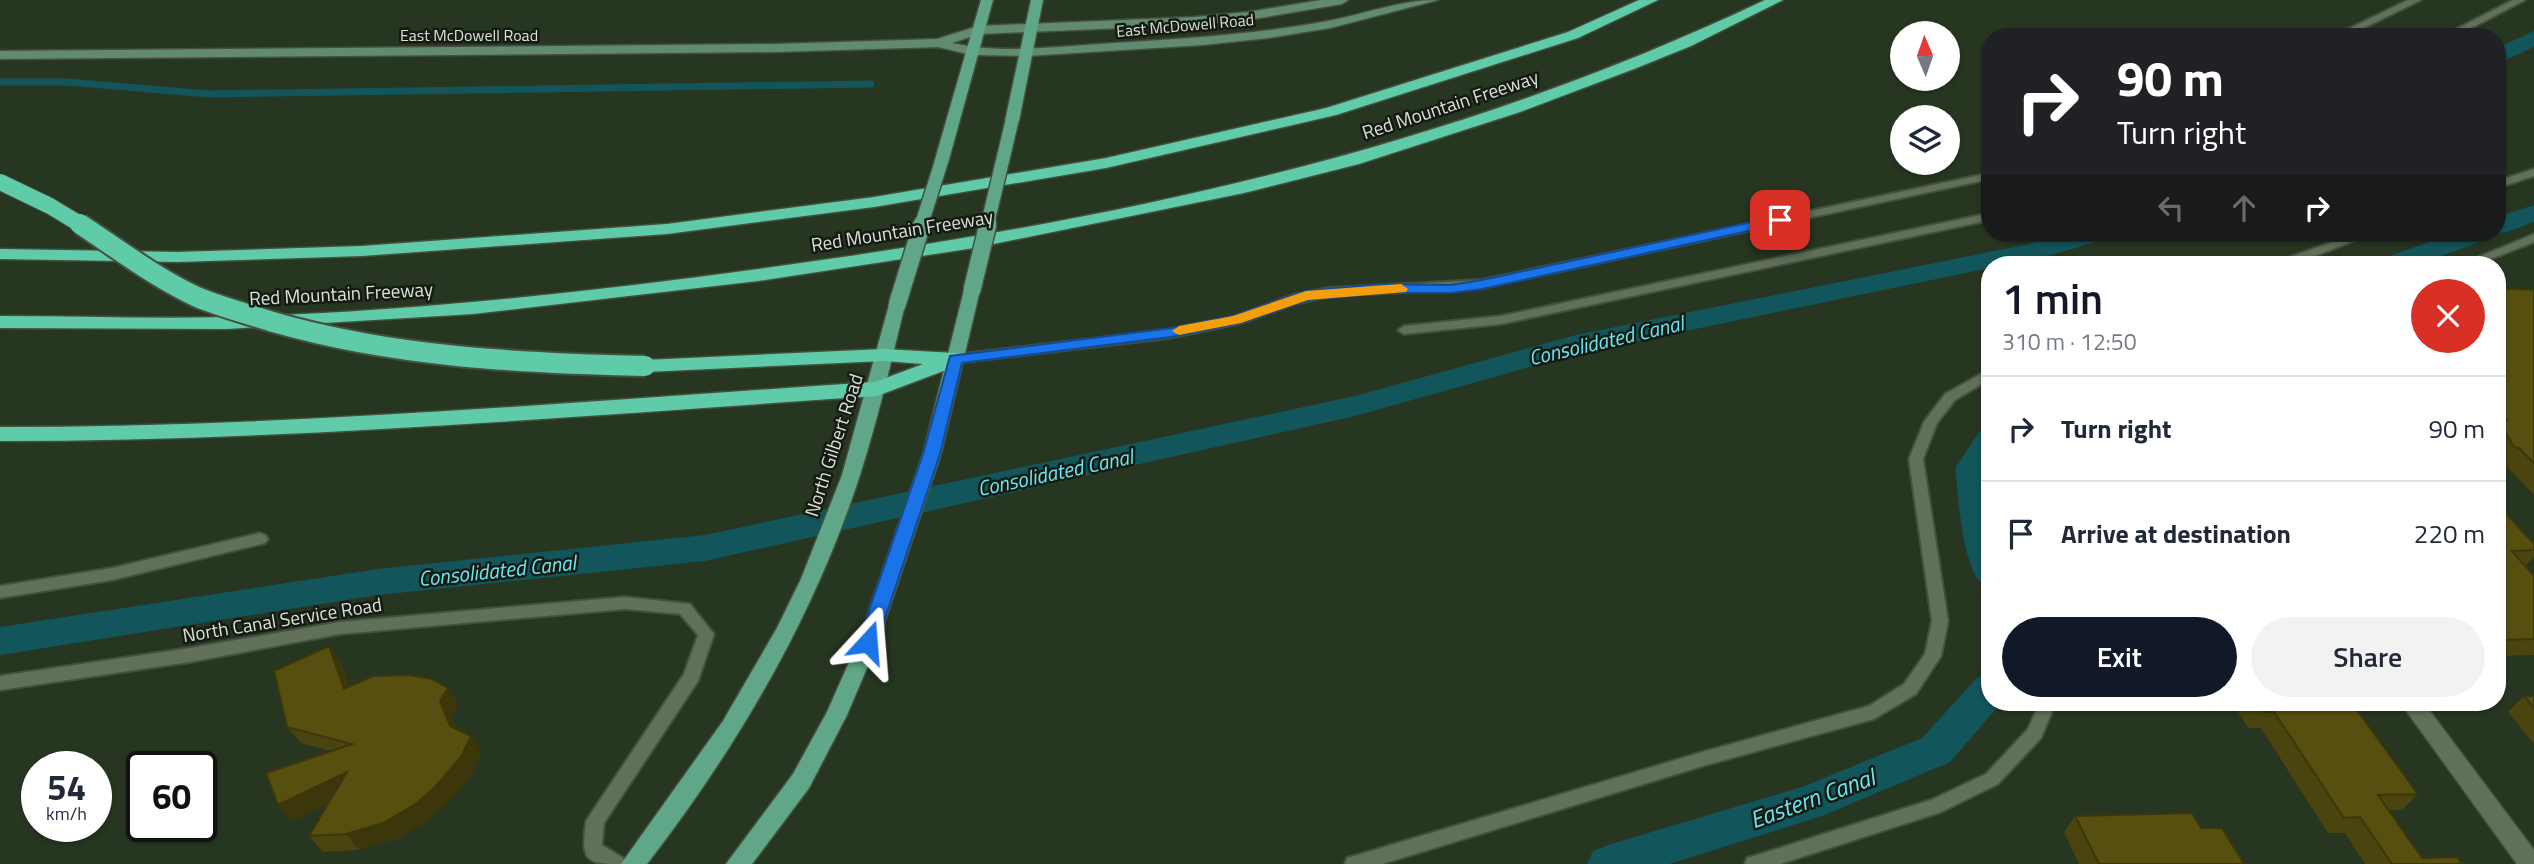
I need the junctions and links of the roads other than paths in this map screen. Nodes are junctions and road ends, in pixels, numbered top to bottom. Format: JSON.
{"nodes":[{"id":1,"x":987,"y":0,"type":"edge"},
{"id":2,"x":1037,"y":0,"type":"edge"},
{"id":3,"x":1342,"y":0,"type":"edge"},
{"id":4,"x":1432,"y":0,"type":"edge"},
{"id":5,"x":1651,"y":0,"type":"edge"},
{"id":6,"x":1776,"y":0,"type":"edge"},
{"id":7,"x":2416,"y":0,"type":"edge"},
{"id":8,"x":2520,"y":0,"type":"edge"},
{"id":9,"x":1032,"y":27,"type":"junction"},
{"id":10,"x":2356,"y":28,"type":"edge"},
{"id":11,"x":2464,"y":28,"type":"edge"},
{"id":12,"x":978,"y":30,"type":"junction"},
{"id":13,"x":938,"y":43,"type":"junction"},
{"id":14,"x":972,"y":51,"type":"junction"},
{"id":15,"x":1027,"y":51,"type":"junction"},
{"id":16,"x":0,"y":55,"type":"edge"},
{"id":17,"x":2534,"y":172,"type":"edge"},
{"id":18,"x":1981,"y":178,"type":"edge"},
{"id":19,"x":0,"y":182,"type":"edge"},
{"id":20,"x":2506,"y":183,"type":"edge"},
{"id":21,"x":1981,"y":218,"type":"edge"},
{"id":22,"x":2534,"y":239,"type":"edge"},
{"id":23,"x":2343,"y":242,"type":"edge"},
{"id":24,"x":0,"y":254,"type":"edge"},
{"id":25,"x":2305,"y":256,"type":"edge"},
{"id":26,"x":2489,"y":256,"type":"edge"},
{"id":27,"x":0,"y":322,"type":"edge"},
{"id":28,"x":1404,"y":330,"type":"dead end"},
{"id":29,"x":884,"y":355,"type":"junction"},
{"id":30,"x":955,"y":359,"type":"junction"},
{"id":31,"x":1981,"y":378,"type":"edge"},
{"id":32,"x":877,"y":389,"type":"junction"},
{"id":33,"x":0,"y":434,"type":"edge"},
{"id":34,"x":260,"y":539,"type":"dead end"},
{"id":35,"x":0,"y":592,"type":"edge"},
{"id":36,"x":0,"y":683,"type":"edge"},
{"id":37,"x":2044,"y":711,"type":"edge"},
{"id":38,"x":2418,"y":711,"type":"edge"},
{"id":39,"x":616,"y":864,"type":"edge"},
{"id":40,"x":633,"y":864,"type":"edge"},
{"id":41,"x":738,"y":864,"type":"edge"},
{"id":42,"x":1354,"y":864,"type":"edge"},
{"id":43,"x":1754,"y":864,"type":"edge"},
{"id":44,"x":2531,"y":864,"type":"edge"}],
"edges":[{"from":1,"to":12,"type":"main road","name":"North Gilbert Road"},
{"from":2,"to":9,"type":"main road"},
{"from":3,"to":9,"type":"street","name":"East McDowell Road"},
{"from":4,"to":15,"type":"street","name":"East McDowell Road"},
{"from":5,"to":24,"type":"highway","name":"Red Mountain Freeway"},
{"from":6,"to":27,"type":"highway","name":"Red Mountain Freeway"},
{"from":7,"to":10,"type":"lane"},
{"from":8,"to":11,"type":"lane"},
{"from":9,"to":12,"type":"street","name":"East McDowell Road"},
{"from":9,"to":15,"type":"main road"},
{"from":12,"to":13,"type":"street","name":"East McDowell Road"},
{"from":12,"to":14,"type":"main road","name":"North Gilbert Road"},
{"from":13,"to":14,"type":"street","name":"East McDowell Road"},
{"from":13,"to":16,"type":"street","name":"East McDowell Road"},
{"from":14,"to":15,"type":"street","name":"East McDowell Road"},
{"from":14,"to":29,"type":"main road","name":"North Gilbert Road","bridge":true},
{"from":15,"to":30,"type":"main road","bridge":true},
{"from":17,"to":20,"type":"lane"},
{"from":18,"to":30,"type":"lane"},
{"from":19,"to":29,"type":"highway","bridge":true},
{"from":21,"to":28,"type":"lane"},
{"from":22,"to":26,"type":"lane"},
{"from":23,"to":25,"type":"lane"},
{"from":29,"to":30,"type":"highway"},
{"from":29,"to":32,"type":"main road","name":"North Gilbert Road"},
{"from":30,"to":32,"type":"highway"},
{"from":30,"to":41,"type":"main road"},
{"from":31,"to":42,"type":"lane"},
{"from":32,"to":33,"type":"highway"},
{"from":32,"to":40,"type":"main road","name":"North Gilbert Road"},
{"from":34,"to":35,"type":"lane"},
{"from":36,"to":39,"type":"lane","name":"North Canal Service Road"},
{"from":37,"to":43,"type":"lane"},
{"from":38,"to":44,"type":"street"}]}
